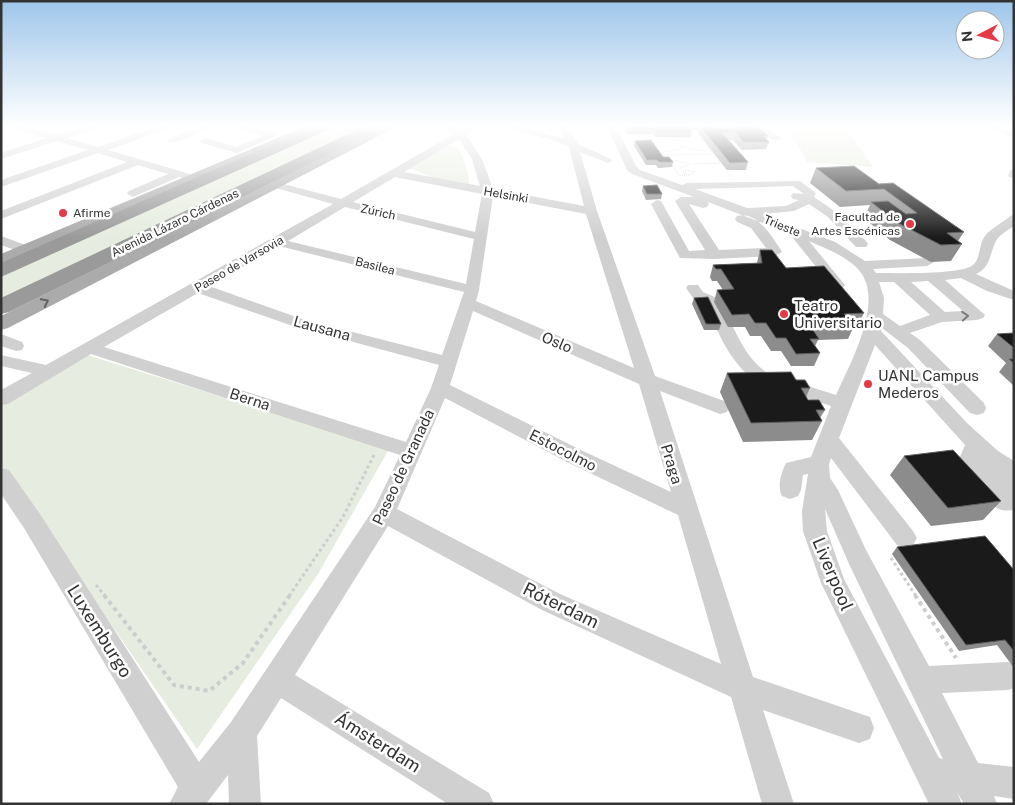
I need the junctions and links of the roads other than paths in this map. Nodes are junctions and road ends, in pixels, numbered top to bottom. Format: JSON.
{"nodes":[{"id":1,"x":58,"y":164,"type":"edge"},
{"id":2,"x":133,"y":164,"type":"edge"},
{"id":3,"x":142,"y":164,"type":"edge"},
{"id":4,"x":217,"y":164,"type":"edge"},
{"id":5,"x":232,"y":164,"type":"edge"},
{"id":6,"x":241,"y":164,"type":"edge"},
{"id":7,"x":302,"y":164,"type":"edge"},
{"id":8,"x":318,"y":164,"type":"edge"},
{"id":9,"x":406,"y":164,"type":"edge"},
{"id":10,"x":479,"y":164,"type":"edge"},
{"id":11,"x":579,"y":164,"type":"edge"},
{"id":12,"x":629,"y":164,"type":"edge"},
{"id":13,"x":222,"y":172,"type":"junction"},
{"id":14,"x":1014,"y":172,"type":"edge"},
{"id":15,"x":392,"y":173,"type":"junction"},
{"id":16,"x":642,"y":175,"type":"junction"},
{"id":17,"x":185,"y":176,"type":"junction"},
{"id":18,"x":1014,"y":176,"type":"edge"},
{"id":19,"x":1,"y":184,"type":"edge"},
{"id":20,"x":276,"y":185,"type":"junction"},
{"id":21,"x":688,"y":185,"type":"junction"},
{"id":22,"x":150,"y":186,"type":"junction"},
{"id":23,"x":164,"y":190,"type":"junction"},
{"id":24,"x":133,"y":192,"type":"dead end"},
{"id":25,"x":488,"y":192,"type":"junction"},
{"id":26,"x":808,"y":199,"type":"junction"},
{"id":27,"x":342,"y":204,"type":"junction"},
{"id":28,"x":657,"y":204,"type":"dead end"},
{"id":29,"x":717,"y":206,"type":"junction"},
{"id":30,"x":592,"y":211,"type":"junction"},
{"id":31,"x":742,"y":211,"type":"junction"},
{"id":32,"x":1,"y":215,"type":"edge"},
{"id":33,"x":1014,"y":219,"type":"edge"},
{"id":34,"x":793,"y":231,"type":"junction"},
{"id":35,"x":481,"y":237,"type":"junction"},
{"id":36,"x":1,"y":240,"type":"edge"},
{"id":37,"x":277,"y":242,"type":"junction"},
{"id":38,"x":861,"y":244,"type":"dead end"},
{"id":39,"x":26,"y":250,"type":"junction"},
{"id":40,"x":715,"y":255,"type":"junction"},
{"id":41,"x":1,"y":261,"type":"edge"},
{"id":42,"x":862,"y":264,"type":"junction"},
{"id":43,"x":929,"y":269,"type":"junction"},
{"id":44,"x":1,"y":271,"type":"edge"},
{"id":45,"x":964,"y":274,"type":"junction"},
{"id":46,"x":897,"y":277,"type":"junction"},
{"id":47,"x":871,"y":278,"type":"junction"},
{"id":48,"x":197,"y":288,"type":"junction"},
{"id":49,"x":693,"y":288,"type":"dead end"},
{"id":50,"x":1014,"y":296,"type":"edge"},
{"id":51,"x":470,"y":297,"type":"junction"},
{"id":52,"x":849,"y":298,"type":"edge"},
{"id":53,"x":3,"y":312,"type":"edge"},
{"id":54,"x":941,"y":317,"type":"junction"},
{"id":55,"x":871,"y":322,"type":"junction"},
{"id":56,"x":898,"y":333,"type":"junction"},
{"id":57,"x":90,"y":348,"type":"junction"},
{"id":58,"x":1,"y":360,"type":"edge"},
{"id":59,"x":449,"y":362,"type":"junction"},
{"id":60,"x":48,"y":371,"type":"junction"},
{"id":61,"x":646,"y":380,"type":"junction"},
{"id":62,"x":440,"y":388,"type":"junction"},
{"id":63,"x":1,"y":399,"type":"edge"},
{"id":64,"x":842,"y":403,"type":"junction"},
{"id":65,"x":720,"y":407,"type":"dead end"},
{"id":66,"x":978,"y":408,"type":"dead end"},
{"id":67,"x":828,"y":439,"type":"junction"},
{"id":68,"x":983,"y":450,"type":"junction"},
{"id":69,"x":411,"y":451,"type":"junction"},
{"id":70,"x":1014,"y":470,"type":"edge"},
{"id":71,"x":819,"y":472,"type":"junction"},
{"id":72,"x":1,"y":476,"type":"edge"},
{"id":73,"x":790,"y":490,"type":"dead end"},
{"id":74,"x":1014,"y":491,"type":"edge"},
{"id":75,"x":1014,"y":502,"type":"edge"},
{"id":76,"x":686,"y":510,"type":"junction"},
{"id":77,"x":384,"y":513,"type":"junction"},
{"id":78,"x":905,"y":538,"type":"dead end"},
{"id":79,"x":1008,"y":676,"type":"dead end"},
{"id":80,"x":278,"y":680,"type":"junction"},
{"id":81,"x":921,"y":680,"type":"junction"},
{"id":82,"x":742,"y":688,"type":"junction"},
{"id":83,"x":858,"y":728,"type":"dead end"},
{"id":84,"x":242,"y":733,"type":"junction"},
{"id":85,"x":931,"y":773,"type":"junction"},
{"id":86,"x":1014,"y":783,"type":"edge"},
{"id":87,"x":974,"y":790,"type":"edge"},
{"id":88,"x":191,"y":796,"type":"edge"},
{"id":89,"x":245,"y":804,"type":"edge"},
{"id":90,"x":478,"y":804,"type":"edge"},
{"id":91,"x":778,"y":804,"type":"edge"},
{"id":92,"x":946,"y":804,"type":"edge"}],
"edges":[{"from":1,"to":19,"type":"street"},
{"from":2,"to":32,"type":"street"},
{"from":3,"to":17,"type":"street"},
{"from":4,"to":17,"type":"main road"},
{"from":5,"to":13,"type":"highway"},
{"from":6,"to":13,"type":"highway","name":"Avenida Lázaro Cárdenas"},
{"from":7,"to":53,"type":"highway","name":"Avenida Lázaro Cárdenas"},
{"from":8,"to":20,"type":"main road"},
{"from":9,"to":15,"type":"street","name":"Paseo de Varsovia"},
{"from":10,"to":25,"type":"street","name":"Paseo de Granada"},
{"from":11,"to":30,"type":"street","name":"Praga"},
{"from":12,"to":16,"type":"street"},
{"from":13,"to":44,"type":"highway","name":"Avenida Lázaro Cárdenas"},
{"from":14,"to":18,"type":"street"},
{"from":15,"to":25,"type":"street","name":"Helsinki"},
{"from":15,"to":27,"type":"street","name":"Paseo de Varsovia"},
{"from":16,"to":21,"type":"street","name":"Trieste"},
{"from":16,"to":21,"type":"street"},
{"from":17,"to":22,"type":"street"},
{"from":17,"to":23,"type":"main road"},
{"from":20,"to":27,"type":"street","name":"Zúrich"},
{"from":53,"to":20,"type":"main road","one_way":true},
{"from":21,"to":26,"type":"street"},
{"from":21,"to":26,"type":"street"},
{"from":21,"to":29,"type":"street","name":"Trieste"},
{"from":22,"to":23,"type":"street"},
{"from":22,"to":24,"type":"street"},
{"from":23,"to":39,"type":"main road"},
{"from":25,"to":30,"type":"street","name":"Helsinki"},
{"from":25,"to":35,"type":"street","name":"Paseo de Granada"},
{"from":26,"to":31,"type":"street"},
{"from":26,"to":38,"type":"street"},
{"from":27,"to":35,"type":"street","name":"Zúrich"},
{"from":27,"to":37,"type":"street","name":"Paseo de Varsovia"},
{"from":28,"to":40,"type":"street"},
{"from":29,"to":31,"type":"street","name":"Trieste"},
{"from":29,"to":40,"type":"street"},
{"from":29,"to":40,"type":"street"},
{"from":30,"to":61,"type":"street","name":"Praga"},
{"from":31,"to":34,"type":"street","name":"Trieste"},
{"from":33,"to":45,"type":"street"},
{"from":34,"to":42,"type":"street","name":"Trieste"},
{"from":34,"to":52,"type":"street"},
{"from":35,"to":51,"type":"street","name":"Paseo de Granada"},
{"from":36,"to":39,"type":"street"},
{"from":37,"to":48,"type":"street","name":"Paseo de Varsovia"},
{"from":37,"to":51,"type":"street","name":"Basilea"},
{"from":39,"to":41,"type":"main road"},
{"from":42,"to":43,"type":"street"},
{"from":42,"to":47,"type":"street","name":"Trieste"},
{"from":43,"to":45,"type":"street"},
{"from":43,"to":46,"type":"street"},
{"from":54,"to":43,"type":"street","one_way":true},
{"from":45,"to":50,"type":"street"},
{"from":46,"to":47,"type":"street"},
{"from":46,"to":54,"type":"street"},
{"from":47,"to":55,"type":"street","name":"Trieste"},
{"from":48,"to":57,"type":"street","name":"Paseo de Varsovia"},
{"from":48,"to":59,"type":"street","name":"Lausana"},
{"from":49,"to":64,"type":"street"},
{"from":51,"to":59,"type":"street","name":"Paseo de Granada"},
{"from":51,"to":61,"type":"street","name":"Oslo"},
{"from":54,"to":56,"type":"street"},
{"from":55,"to":56,"type":"street"},
{"from":55,"to":64,"type":"street","name":"Liverpool"},
{"from":55,"to":68,"type":"street"},
{"from":56,"to":66,"type":"street"},
{"from":57,"to":60,"type":"street","name":"Paseo de Varsovia"},
{"from":57,"to":69,"type":"street","name":"Berna"},
{"from":58,"to":60,"type":"street"},
{"from":59,"to":62,"type":"street","name":"Paseo de Granada"},
{"from":60,"to":63,"type":"street","name":"Paseo de Varsovia"},
{"from":61,"to":65,"type":"street","name":"Oslo"},
{"from":61,"to":76,"type":"street","name":"Praga"},
{"from":62,"to":69,"type":"street","name":"Paseo de Granada"},
{"from":62,"to":76,"type":"street","name":"Estocolmo"},
{"from":64,"to":67,"type":"street","name":"Liverpool"},
{"from":67,"to":71,"type":"street","name":"Liverpool"},
{"from":67,"to":78,"type":"street"},
{"from":68,"to":70,"type":"street"},
{"from":68,"to":74,"type":"street"},
{"from":68,"to":75,"type":"street"},
{"from":69,"to":77,"type":"street","name":"Paseo de Granada"},
{"from":71,"to":73,"type":"street"},
{"from":71,"to":81,"type":"street"},
{"from":71,"to":85,"type":"street","name":"Liverpool"},
{"from":72,"to":88,"type":"street","name":"Luxemburgo"},
{"from":76,"to":82,"type":"street","name":"Praga"},
{"from":77,"to":80,"type":"street","name":"Paseo de Granada"},
{"from":77,"to":82,"type":"street","name":"Róterdam"},
{"from":79,"to":81,"type":"street"},
{"from":80,"to":84,"type":"street","name":"Paseo de Granada"},
{"from":80,"to":90,"type":"street","name":"Ámsterdam"},
{"from":81,"to":87,"type":"street"},
{"from":82,"to":83,"type":"street","name":"Róterdam"},
{"from":82,"to":91,"type":"street","name":"Praga"},
{"from":84,"to":88,"type":"street","name":"Paseo de Granada"},
{"from":84,"to":89,"type":"street"},
{"from":85,"to":87,"type":"street"},
{"from":85,"to":92,"type":"street","name":"Liverpool"},
{"from":86,"to":87,"type":"street"}]}
